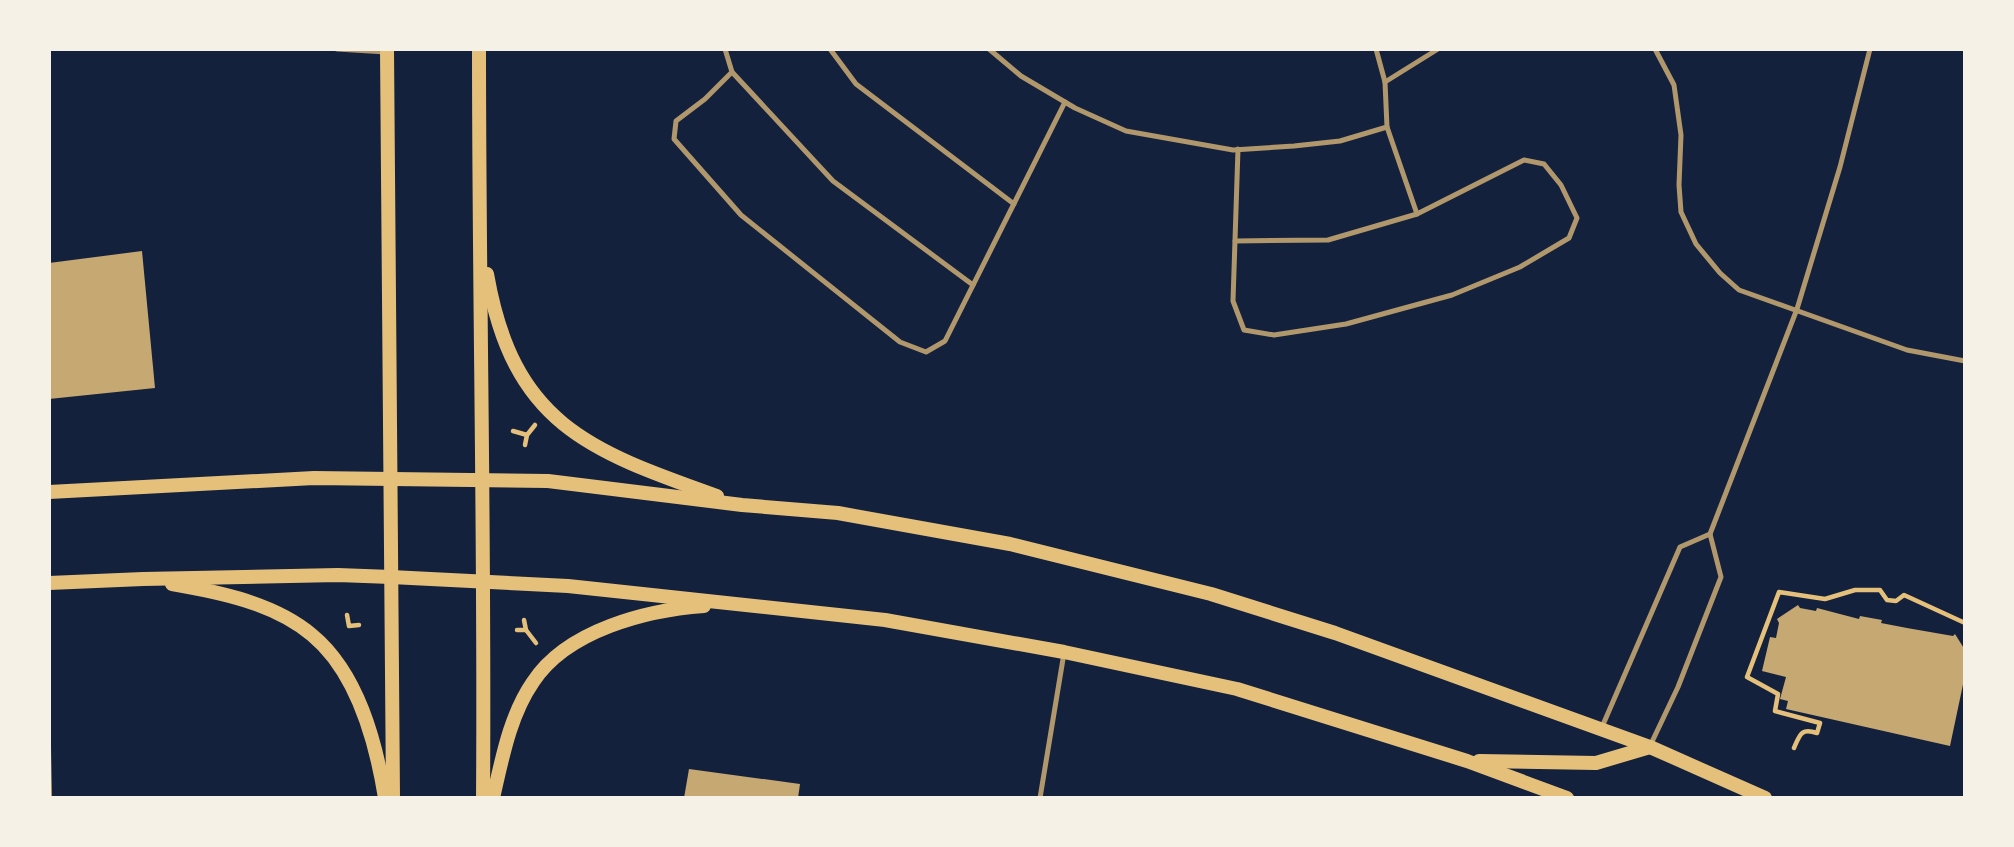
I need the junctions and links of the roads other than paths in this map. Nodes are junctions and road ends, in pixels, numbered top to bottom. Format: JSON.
{"nodes":[{"id":1,"x":337,"y":49,"type":"edge"},
{"id":2,"x":479,"y":49,"type":"edge"},
{"id":3,"x":725,"y":49,"type":"edge"},
{"id":4,"x":830,"y":49,"type":"edge"},
{"id":5,"x":989,"y":49,"type":"edge"},
{"id":6,"x":1376,"y":49,"type":"edge"},
{"id":7,"x":1438,"y":49,"type":"edge"},
{"id":8,"x":1655,"y":49,"type":"edge"},
{"id":9,"x":1870,"y":49,"type":"edge"},
{"id":10,"x":387,"y":50,"type":"edge"},
{"id":11,"x":732,"y":72,"type":"junction"},
{"id":12,"x":1385,"y":82,"type":"junction"},
{"id":13,"x":1065,"y":102,"type":"junction"},
{"id":14,"x":1387,"y":127,"type":"junction"},
{"id":15,"x":1238,"y":149,"type":"junction"},
{"id":16,"x":1014,"y":204,"type":"junction"},
{"id":17,"x":1417,"y":214,"type":"junction"},
{"id":18,"x":480,"y":235,"type":"junction"},
{"id":19,"x":1235,"y":241,"type":"junction"},
{"id":20,"x":973,"y":285,"type":"junction"},
{"id":21,"x":1797,"y":309,"type":"junction"},
{"id":22,"x":1965,"y":361,"type":"edge"},
{"id":23,"x":392,"y":478,"type":"junction"},
{"id":24,"x":482,"y":479,"type":"junction"},
{"id":25,"x":49,"y":492,"type":"edge"},
{"id":26,"x":742,"y":505,"type":"junction"},
{"id":27,"x":1710,"y":534,"type":"junction"},
{"id":28,"x":391,"y":577,"type":"junction"},
{"id":29,"x":143,"y":579,"type":"junction"},
{"id":30,"x":485,"y":582,"type":"junction"},
{"id":31,"x":49,"y":583,"type":"edge"},
{"id":32,"x":744,"y":604,"type":"junction"},
{"id":33,"x":1064,"y":652,"type":"junction"},
{"id":34,"x":1601,"y":730,"type":"junction"},
{"id":35,"x":1650,"y":747,"type":"junction"},
{"id":36,"x":1467,"y":761,"type":"junction"},
{"id":37,"x":385,"y":798,"type":"edge"},
{"id":38,"x":393,"y":798,"type":"edge"},
{"id":39,"x":482,"y":798,"type":"edge"},
{"id":40,"x":493,"y":798,"type":"edge"},
{"id":41,"x":1040,"y":798,"type":"edge"},
{"id":42,"x":1567,"y":798,"type":"edge"},
{"id":43,"x":1765,"y":798,"type":"edge"}],
"edges":[{"from":1,"to":10,"type":"lane"},
{"from":2,"to":18,"type":"main road"},
{"from":3,"to":11,"type":"lane"},
{"from":4,"to":16,"type":"lane"},
{"from":5,"to":13,"type":"lane"},
{"from":6,"to":12,"type":"lane"},
{"from":7,"to":12,"type":"lane"},
{"from":8,"to":21,"type":"lane"},
{"from":9,"to":21,"type":"lane"},
{"from":10,"to":23,"type":"main road"},
{"from":11,"to":20,"type":"lane"},
{"from":11,"to":20,"type":"lane"},
{"from":12,"to":14,"type":"lane"},
{"from":13,"to":15,"type":"lane"},
{"from":13,"to":16,"type":"lane"},
{"from":14,"to":15,"type":"lane"},
{"from":14,"to":17,"type":"lane"},
{"from":15,"to":19,"type":"lane"},
{"from":16,"to":20,"type":"lane"},
{"from":17,"to":19,"type":"lane"},
{"from":17,"to":19,"type":"lane"},
{"from":18,"to":24,"type":"main road"},
{"from":18,"to":26,"type":"main road"},
{"from":21,"to":22,"type":"lane"},
{"from":21,"to":27,"type":"lane"},
{"from":23,"to":24,"type":"main road"},
{"from":23,"to":25,"type":"main road"},
{"from":23,"to":28,"type":"main road"},
{"from":24,"to":26,"type":"main road"},
{"from":24,"to":30,"type":"main road"},
{"from":26,"to":34,"type":"main road"},
{"from":27,"to":34,"type":"lane"},
{"from":27,"to":35,"type":"lane"},
{"from":28,"to":29,"type":"main road"},
{"from":28,"to":30,"type":"main road"},
{"from":28,"to":38,"type":"main road"},
{"from":29,"to":31,"type":"main road"},
{"from":29,"to":37,"type":"main road"},
{"from":30,"to":32,"type":"main road"},
{"from":30,"to":39,"type":"main road"},
{"from":32,"to":33,"type":"main road"},
{"from":32,"to":40,"type":"main road"},
{"from":33,"to":36,"type":"main road"},
{"from":33,"to":41,"type":"lane"},
{"from":34,"to":35,"type":"main road"},
{"from":35,"to":36,"type":"main road"},
{"from":35,"to":43,"type":"main road"},
{"from":36,"to":42,"type":"main road"}]}
